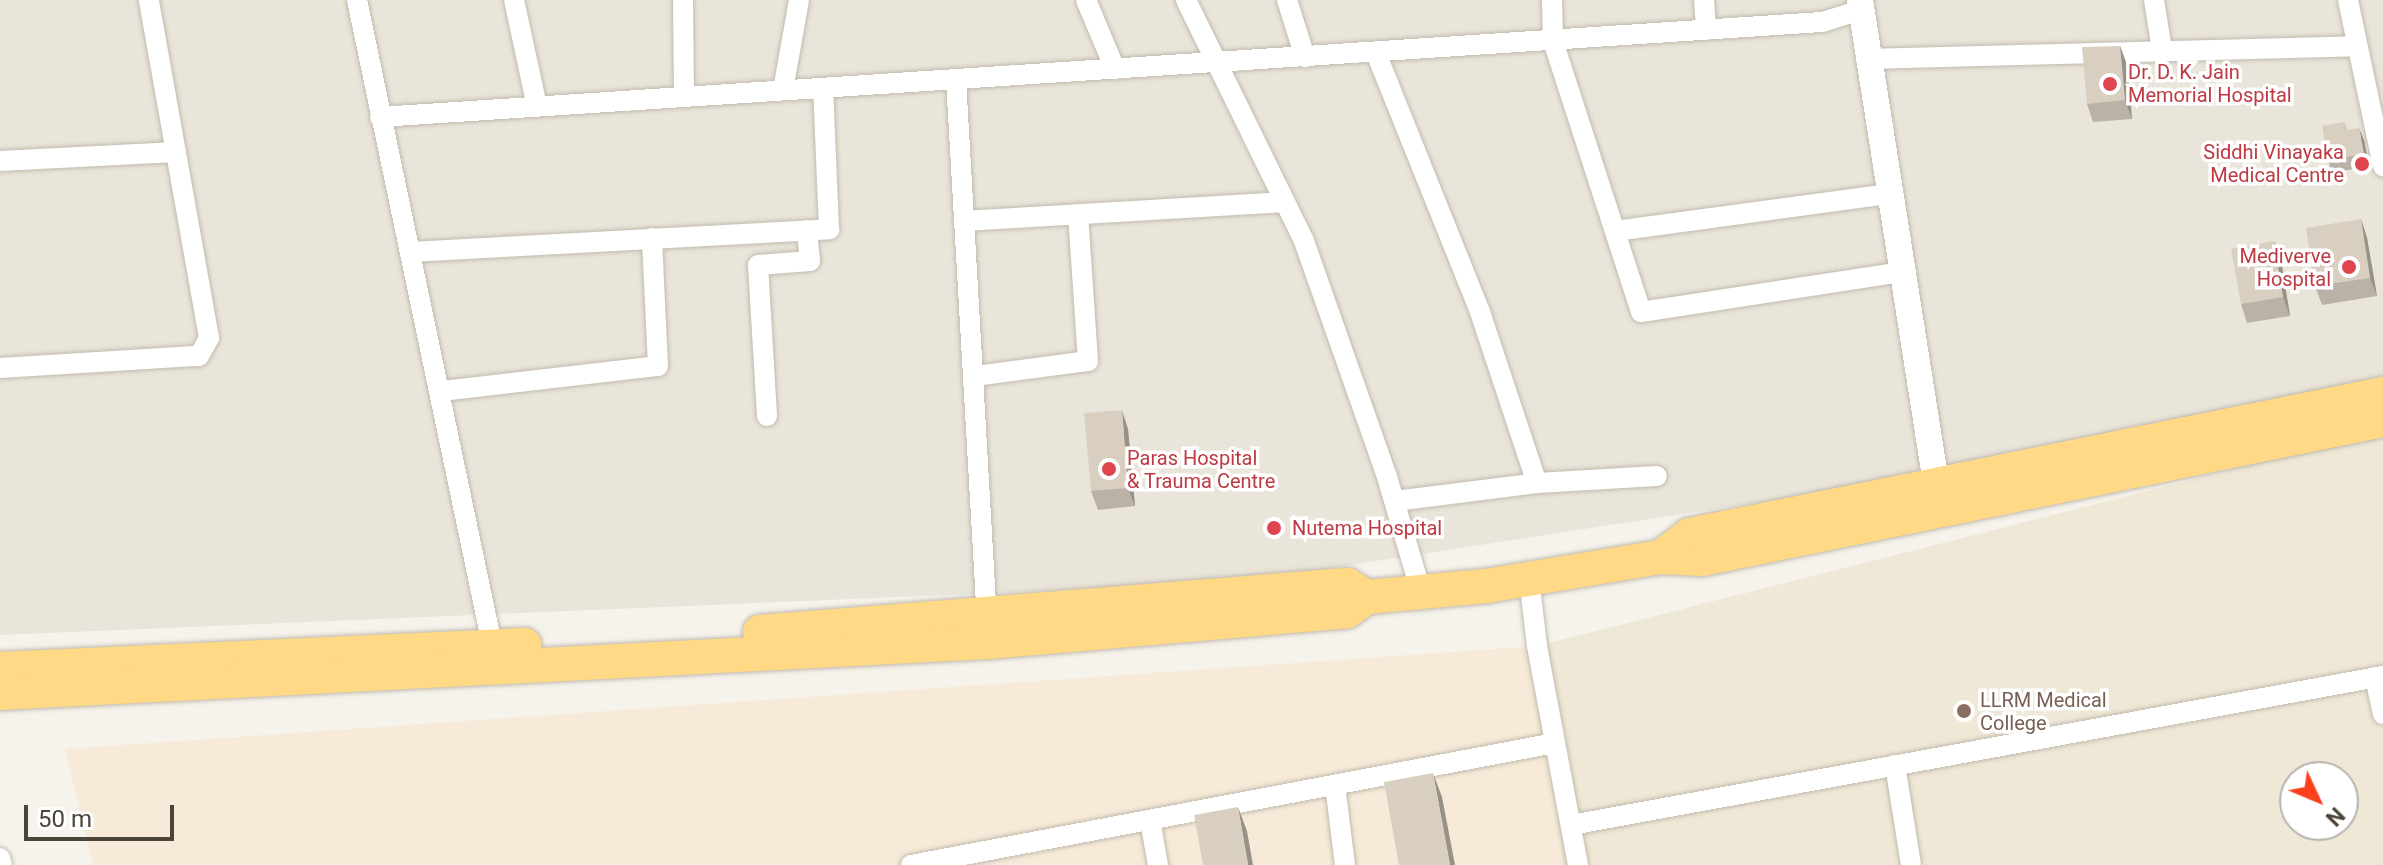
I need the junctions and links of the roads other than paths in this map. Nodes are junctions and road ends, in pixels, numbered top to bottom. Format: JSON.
{"nodes":[{"id":1,"x":149,"y":0,"type":"edge"},
{"id":2,"x":357,"y":0,"type":"edge"},
{"id":3,"x":514,"y":0,"type":"edge"},
{"id":4,"x":683,"y":0,"type":"edge"},
{"id":5,"x":799,"y":0,"type":"edge"},
{"id":6,"x":1086,"y":0,"type":"edge"},
{"id":7,"x":1186,"y":0,"type":"edge"},
{"id":8,"x":1287,"y":0,"type":"edge"},
{"id":9,"x":1552,"y":0,"type":"edge"},
{"id":10,"x":1704,"y":0,"type":"edge"},
{"id":11,"x":2154,"y":0,"type":"edge"},
{"id":12,"x":2348,"y":0,"type":"edge"},
{"id":13,"x":1860,"y":5,"type":"edge"},
{"id":14,"x":1706,"y":30,"type":"junction"},
{"id":15,"x":1553,"y":41,"type":"junction"},
{"id":16,"x":2357,"y":46,"type":"junction"},
{"id":17,"x":2162,"y":50,"type":"junction"},
{"id":18,"x":1376,"y":53,"type":"junction"},
{"id":19,"x":1305,"y":57,"type":"junction"},
{"id":20,"x":1866,"y":59,"type":"junction"},
{"id":21,"x":1217,"y":63,"type":"junction"},
{"id":22,"x":1115,"y":69,"type":"junction"},
{"id":23,"x":956,"y":79,"type":"junction"},
{"id":24,"x":823,"y":88,"type":"junction"},
{"id":25,"x":783,"y":90,"type":"junction"},
{"id":26,"x":684,"y":97,"type":"junction"},
{"id":27,"x":537,"y":106,"type":"junction"},
{"id":28,"x":380,"y":117,"type":"junction"},
{"id":29,"x":176,"y":152,"type":"junction"},
{"id":30,"x":0,"y":161,"type":"edge"},
{"id":31,"x":2383,"y":166,"type":"edge"},
{"id":32,"x":1888,"y":194,"type":"junction"},
{"id":33,"x":1284,"y":202,"type":"junction"},
{"id":34,"x":1078,"y":214,"type":"junction"},
{"id":35,"x":965,"y":221,"type":"junction"},
{"id":36,"x":807,"y":230,"type":"junction"},
{"id":37,"x":1615,"y":231,"type":"junction"},
{"id":38,"x":652,"y":238,"type":"junction"},
{"id":39,"x":411,"y":252,"type":"junction"},
{"id":40,"x":1901,"y":272,"type":"junction"},
{"id":41,"x":0,"y":368,"type":"edge"},
{"id":42,"x":975,"y":376,"type":"junction"},
{"id":43,"x":442,"y":391,"type":"junction"},
{"id":44,"x":2383,"y":394,"type":"edge"},
{"id":45,"x":767,"y":416,"type":"dead end"},
{"id":46,"x":2383,"y":420,"type":"edge"},
{"id":47,"x":1657,"y":476,"type":"dead end"},
{"id":48,"x":1537,"y":483,"type":"junction"},
{"id":49,"x":1938,"y":500,"type":"junction"},
{"id":50,"x":1395,"y":501,"type":"junction"},
{"id":51,"x":1529,"y":578,"type":"junction"},
{"id":52,"x":1421,"y":592,"type":"junction"},
{"id":53,"x":987,"y":630,"type":"junction"},
{"id":54,"x":495,"y":658,"type":"junction"},
{"id":55,"x":0,"y":669,"type":"edge"},
{"id":56,"x":2379,"y":676,"type":"edge"},
{"id":57,"x":0,"y":693,"type":"edge"},
{"id":58,"x":2383,"y":714,"type":"edge"},
{"id":59,"x":1555,"y":743,"type":"junction"},
{"id":60,"x":1895,"y":765,"type":"junction"},
{"id":61,"x":1335,"y":785,"type":"junction"},
{"id":62,"x":1150,"y":820,"type":"junction"},
{"id":63,"x":1571,"y":825,"type":"junction"},
{"id":64,"x":0,"y":858,"type":"edge"},
{"id":65,"x":2,"y":865,"type":"edge"},
{"id":66,"x":911,"y":865,"type":"edge"},
{"id":67,"x":1158,"y":865,"type":"edge"},
{"id":68,"x":1345,"y":865,"type":"edge"},
{"id":69,"x":1578,"y":865,"type":"edge"},
{"id":70,"x":1911,"y":865,"type":"edge"}],
"edges":[{"from":1,"to":29,"type":"street"},
{"from":2,"to":28,"type":"street"},
{"from":3,"to":27,"type":"street"},
{"from":4,"to":26,"type":"street"},
{"from":5,"to":25,"type":"street"},
{"from":6,"to":22,"type":"street"},
{"from":7,"to":21,"type":"street"},
{"from":8,"to":19,"type":"street"},
{"from":9,"to":15,"type":"street"},
{"from":10,"to":14,"type":"street"},
{"from":11,"to":17,"type":"street"},
{"from":12,"to":16,"type":"street"},
{"from":13,"to":14,"type":"street"},
{"from":13,"to":20,"type":"street"},
{"from":14,"to":15,"type":"street"},
{"from":15,"to":18,"type":"street"},
{"from":15,"to":37,"type":"street"},
{"from":16,"to":17,"type":"street"},
{"from":16,"to":31,"type":"street"},
{"from":17,"to":20,"type":"street"},
{"from":18,"to":19,"type":"street"},
{"from":18,"to":48,"type":"street"},
{"from":19,"to":21,"type":"street"},
{"from":20,"to":32,"type":"street"},
{"from":21,"to":22,"type":"street"},
{"from":21,"to":33,"type":"street"},
{"from":22,"to":23,"type":"street"},
{"from":23,"to":24,"type":"street"},
{"from":23,"to":35,"type":"street"},
{"from":24,"to":25,"type":"street"},
{"from":24,"to":36,"type":"street"},
{"from":25,"to":26,"type":"street"},
{"from":26,"to":27,"type":"street"},
{"from":27,"to":28,"type":"street"},
{"from":28,"to":39,"type":"street"},
{"from":29,"to":30,"type":"street"},
{"from":29,"to":41,"type":"street"},
{"from":32,"to":37,"type":"street"},
{"from":32,"to":40,"type":"street"},
{"from":33,"to":34,"type":"street"},
{"from":33,"to":50,"type":"street"},
{"from":34,"to":35,"type":"street"},
{"from":34,"to":42,"type":"street"},
{"from":35,"to":42,"type":"street"},
{"from":36,"to":38,"type":"street"},
{"from":36,"to":45,"type":"street"},
{"from":37,"to":40,"type":"street"},
{"from":38,"to":39,"type":"street"},
{"from":38,"to":43,"type":"street"},
{"from":39,"to":43,"type":"street"},
{"from":40,"to":49,"type":"street"},
{"from":42,"to":53,"type":"street"},
{"from":43,"to":54,"type":"street"},
{"from":44,"to":49,"type":"highway"},
{"from":46,"to":49,"type":"highway"},
{"from":47,"to":48,"type":"street"},
{"from":48,"to":50,"type":"street"},
{"from":49,"to":51,"type":"highway"},
{"from":50,"to":52,"type":"street"},
{"from":51,"to":52,"type":"highway"},
{"from":51,"to":59,"type":"street"},
{"from":52,"to":53,"type":"highway"},
{"from":53,"to":54,"type":"highway"},
{"from":54,"to":55,"type":"highway"},
{"from":54,"to":57,"type":"highway"},
{"from":56,"to":58,"type":"street"},
{"from":56,"to":60,"type":"street"},
{"from":59,"to":61,"type":"street"},
{"from":59,"to":63,"type":"street"},
{"from":60,"to":63,"type":"street"},
{"from":60,"to":70,"type":"street"},
{"from":61,"to":62,"type":"street"},
{"from":61,"to":68,"type":"street"},
{"from":62,"to":66,"type":"street"},
{"from":62,"to":67,"type":"street"},
{"from":63,"to":69,"type":"street"},
{"from":64,"to":65,"type":"street"}]}
